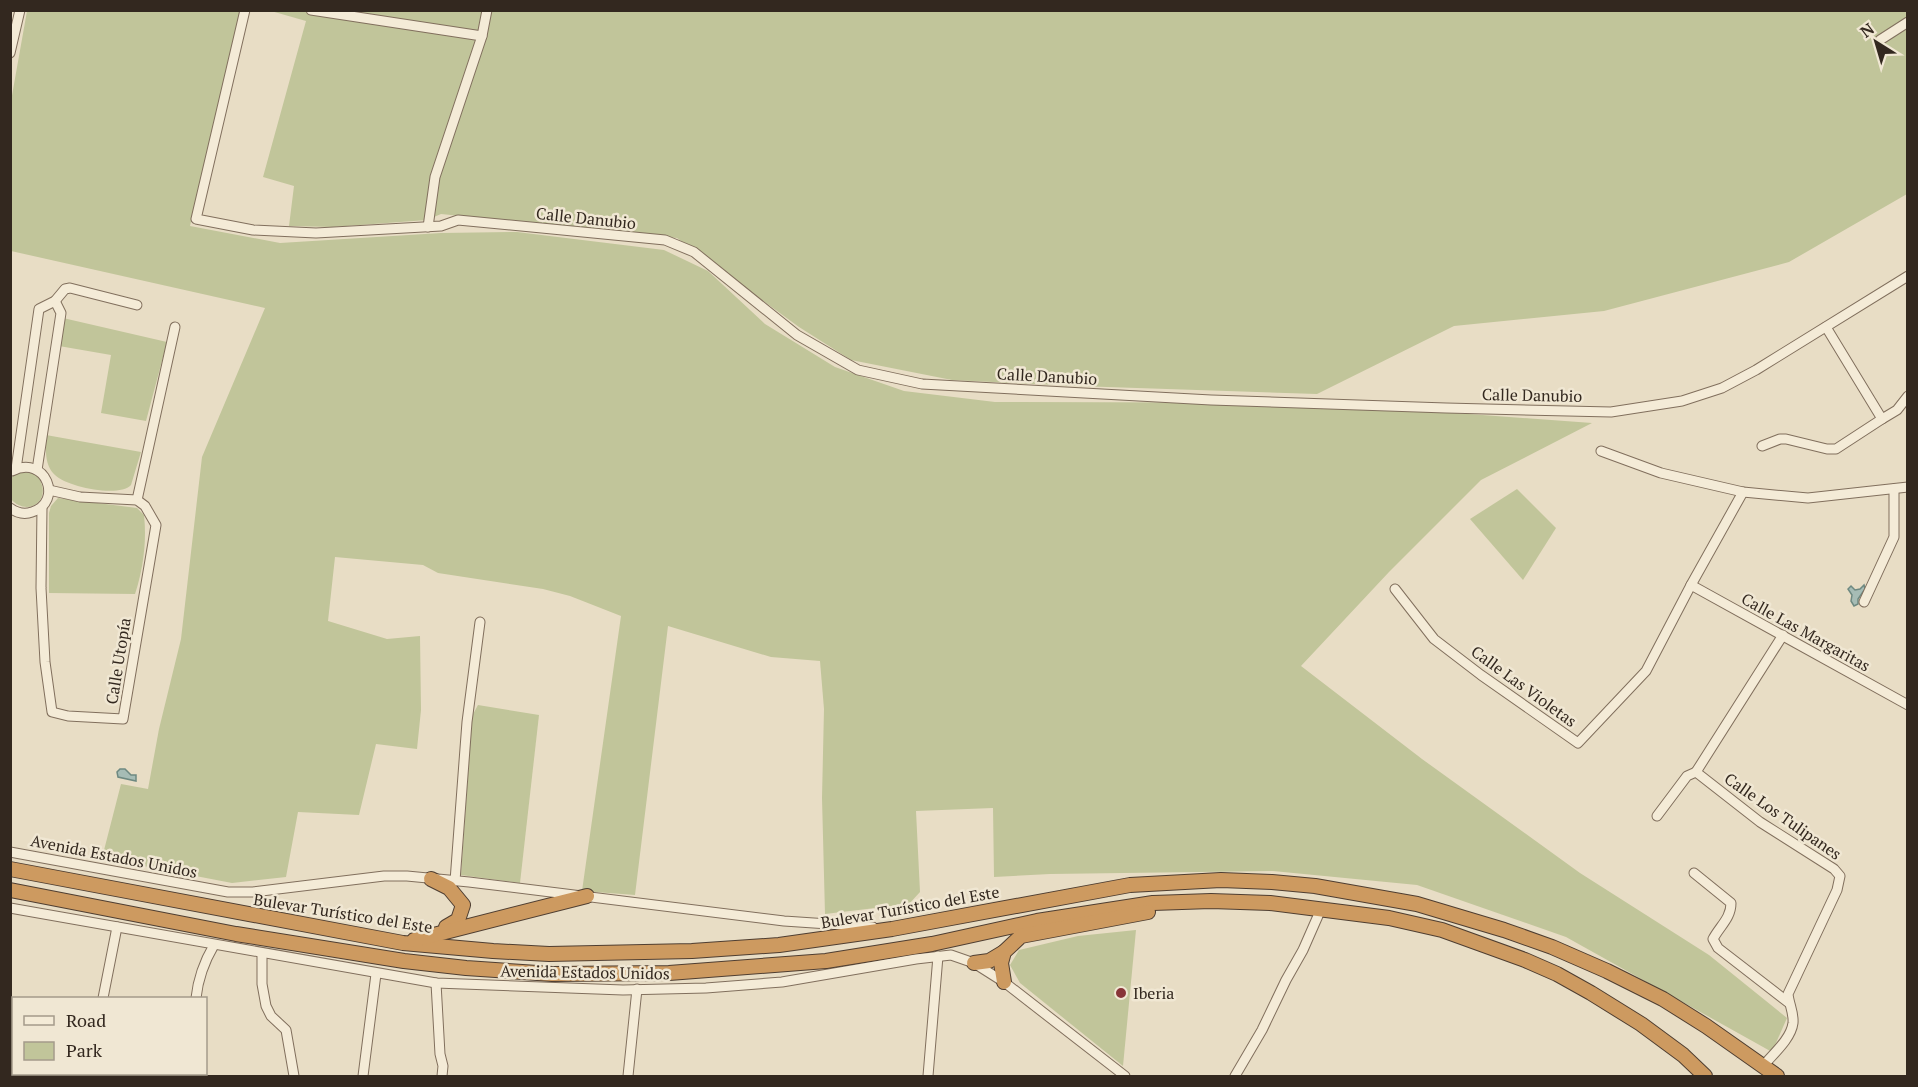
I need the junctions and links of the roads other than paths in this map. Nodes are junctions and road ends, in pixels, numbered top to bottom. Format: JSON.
{"nodes":[{"id":1,"x":20,"y":10,"type":"edge"},
{"id":2,"x":245,"y":10,"type":"edge"},
{"id":3,"x":311,"y":10,"type":"edge"},
{"id":4,"x":487,"y":10,"type":"edge"},
{"id":5,"x":1908,"y":22,"type":"edge"},
{"id":6,"x":482,"y":36,"type":"junction"},
{"id":7,"x":1880,"y":40,"type":"dead end"},
{"id":8,"x":10,"y":53,"type":"edge"},
{"id":9,"x":428,"y":227,"type":"junction"},
{"id":10,"x":1908,"y":276,"type":"edge"},
{"id":11,"x":55,"y":301,"type":"junction"},
{"id":12,"x":137,"y":305,"type":"dead end"},
{"id":13,"x":175,"y":327,"type":"dead end"},
{"id":14,"x":1826,"y":327,"type":"junction"},
{"id":15,"x":1908,"y":396,"type":"edge"},
{"id":16,"x":1882,"y":418,"type":"junction"},
{"id":17,"x":1762,"y":446,"type":"dead end"},
{"id":18,"x":1600,"y":451,"type":"dead end"},
{"id":19,"x":38,"y":470,"type":"junction"},
{"id":20,"x":13,"y":471,"type":"edge"},
{"id":21,"x":1908,"y":487,"type":"edge"},
{"id":22,"x":1894,"y":489,"type":"junction"},
{"id":23,"x":49,"y":490,"type":"junction"},
{"id":24,"x":1743,"y":492,"type":"junction"},
{"id":25,"x":137,"y":500,"type":"junction"},
{"id":26,"x":42,"y":507,"type":"junction"},
{"id":27,"x":10,"y":508,"type":"edge"},
{"id":28,"x":1691,"y":585,"type":"junction"},
{"id":29,"x":1395,"y":589,"type":"dead end"},
{"id":30,"x":1864,"y":602,"type":"dead end"},
{"id":31,"x":480,"y":621,"type":"dead end"},
{"id":32,"x":1783,"y":635,"type":"junction"},
{"id":33,"x":1908,"y":705,"type":"edge"},
{"id":34,"x":1696,"y":772,"type":"junction"},
{"id":35,"x":1657,"y":816,"type":"dead end"},
{"id":36,"x":10,"y":852,"type":"edge"},
{"id":37,"x":10,"y":869,"type":"edge"},
{"id":38,"x":1694,"y":873,"type":"dead end"},
{"id":39,"x":431,"y":879,"type":"junction"},
{"id":40,"x":455,"y":881,"type":"junction"},
{"id":41,"x":10,"y":890,"type":"edge"},
{"id":42,"x":587,"y":896,"type":"junction"},
{"id":43,"x":1270,"y":903,"type":"junction"},
{"id":44,"x":10,"y":908,"type":"edge"},
{"id":45,"x":1321,"y":909,"type":"junction"},
{"id":46,"x":117,"y":927,"type":"junction"},
{"id":47,"x":892,"y":929,"type":"junction"},
{"id":48,"x":435,"y":934,"type":"junction"},
{"id":49,"x":403,"y":943,"type":"junction"},
{"id":50,"x":214,"y":945,"type":"junction"},
{"id":51,"x":1004,"y":952,"type":"junction"},
{"id":52,"x":262,"y":953,"type":"junction"},
{"id":53,"x":938,"y":957,"type":"junction"},
{"id":54,"x":974,"y":963,"type":"junction"},
{"id":55,"x":376,"y":974,"type":"junction"},
{"id":56,"x":1004,"y":982,"type":"junction"},
{"id":57,"x":436,"y":983,"type":"junction"},
{"id":58,"x":637,"y":989,"type":"junction"},
{"id":59,"x":102,"y":997,"type":"edge"},
{"id":60,"x":196,"y":997,"type":"edge"},
{"id":61,"x":1789,"y":1003,"type":"junction"},
{"id":62,"x":1763,"y":1066,"type":"junction"},
{"id":63,"x":294,"y":1077,"type":"edge"},
{"id":64,"x":363,"y":1077,"type":"edge"},
{"id":65,"x":442,"y":1077,"type":"edge"},
{"id":66,"x":628,"y":1077,"type":"edge"},
{"id":67,"x":928,"y":1077,"type":"edge"},
{"id":68,"x":1125,"y":1077,"type":"edge"},
{"id":69,"x":1235,"y":1077,"type":"edge"},
{"id":70,"x":1705,"y":1077,"type":"edge"},
{"id":71,"x":1777,"y":1077,"type":"edge"}],
"edges":[{"from":1,"to":8,"type":"street"},
{"from":2,"to":9,"type":"street","name":"Calle Danubio"},
{"from":3,"to":6,"type":"street"},
{"from":4,"to":6,"type":"street"},
{"from":5,"to":7,"type":"street"},
{"from":6,"to":9,"type":"street"},
{"from":9,"to":14,"type":"street","name":"Calle Danubio"},
{"from":10,"to":14,"type":"street","name":"Calle Danubio"},
{"from":11,"to":12,"type":"street"},
{"from":11,"to":19,"type":"street"},
{"from":11,"to":20,"type":"street"},
{"from":13,"to":25,"type":"street"},
{"from":14,"to":16,"type":"street"},
{"from":15,"to":16,"type":"street"},
{"from":16,"to":17,"type":"street"},
{"from":18,"to":24,"type":"street"},
{"from":19,"to":20,"type":"street"},
{"from":19,"to":23,"type":"street"},
{"from":21,"to":22,"type":"street"},
{"from":22,"to":24,"type":"street"},
{"from":22,"to":30,"type":"street"},
{"from":23,"to":25,"type":"street"},
{"from":23,"to":26,"type":"street"},
{"from":24,"to":28,"type":"street","name":"Calle Las Violetas"},
{"from":25,"to":26,"type":"street","name":"Calle Utopía"},
{"from":26,"to":27,"type":"street"},
{"from":28,"to":29,"type":"street","name":"Calle Las Violetas"},
{"from":28,"to":32,"type":"street","name":"Calle Las Margaritas"},
{"from":31,"to":40,"type":"street"},
{"from":32,"to":33,"type":"street","name":"Calle Las Margaritas"},
{"from":32,"to":34,"type":"street"},
{"from":34,"to":35,"type":"street"},
{"from":34,"to":61,"type":"street","name":"Calle Los Tulipanes"},
{"from":36,"to":39,"type":"street","name":"Avenida Estados Unidos"},
{"from":37,"to":49,"type":"highway","name":"Bulevar Turístico del Este"},
{"from":38,"to":61,"type":"street"},
{"from":39,"to":40,"type":"street","name":"Avenida Estados Unidos"},
{"from":39,"to":48,"type":"highway"},
{"from":40,"to":42,"type":"street","name":"Avenida Estados Unidos"},
{"from":41,"to":43,"type":"highway"},
{"from":42,"to":47,"type":"street","name":"Avenida Estados Unidos"},
{"from":42,"to":48,"type":"highway"},
{"from":43,"to":45,"type":"highway"},
{"from":43,"to":51,"type":"highway"},
{"from":44,"to":46,"type":"street","name":"Avenida Estados Unidos"},
{"from":45,"to":69,"type":"street"},
{"from":45,"to":70,"type":"highway"},
{"from":46,"to":50,"type":"street","name":"Avenida Estados Unidos"},
{"from":46,"to":59,"type":"street"},
{"from":47,"to":49,"type":"highway","name":"Bulevar Turístico del Este"},
{"from":47,"to":62,"type":"highway","name":"Bulevar Turístico del Este"},
{"from":48,"to":49,"type":"highway"},
{"from":50,"to":52,"type":"street","name":"Avenida Estados Unidos"},
{"from":50,"to":60,"type":"street"},
{"from":51,"to":54,"type":"highway"},
{"from":51,"to":56,"type":"highway"},
{"from":52,"to":55,"type":"street","name":"Avenida Estados Unidos"},
{"from":52,"to":63,"type":"street"},
{"from":53,"to":54,"type":"street","name":"Avenida Estados Unidos"},
{"from":53,"to":58,"type":"street","name":"Avenida Estados Unidos"},
{"from":53,"to":67,"type":"street"},
{"from":54,"to":56,"type":"street","name":"Avenida Estados Unidos"},
{"from":55,"to":57,"type":"street","name":"Avenida Estados Unidos"},
{"from":55,"to":64,"type":"street"},
{"from":56,"to":68,"type":"street","name":"Avenida Estados Unidos"},
{"from":57,"to":58,"type":"street","name":"Avenida Estados Unidos"},
{"from":57,"to":65,"type":"street"},
{"from":58,"to":66,"type":"street"},
{"from":61,"to":62,"type":"street","name":"Calle Los Tulipanes"},
{"from":62,"to":71,"type":"highway","name":"Bulevar Turístico del Este"}]}
